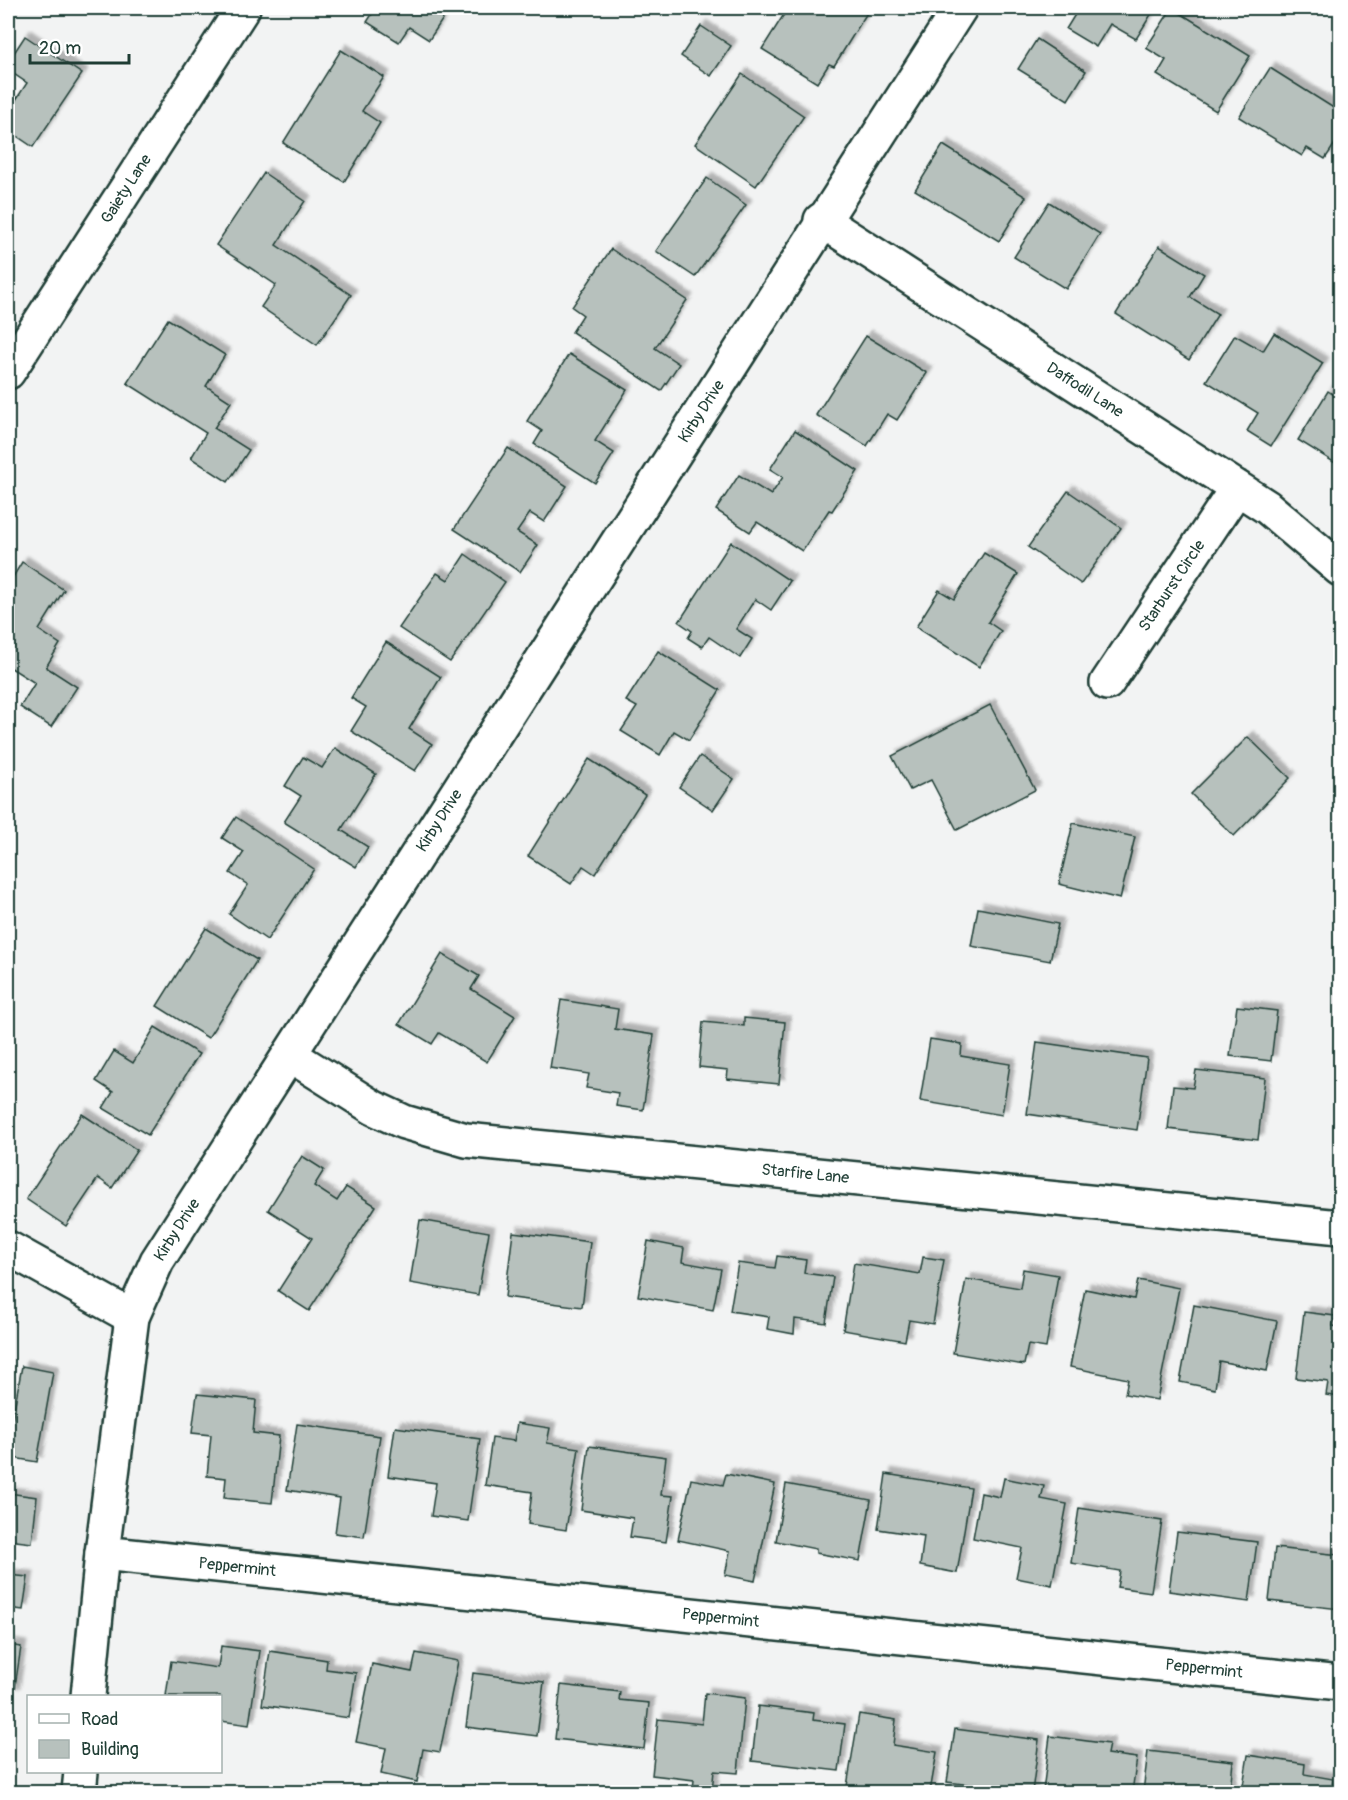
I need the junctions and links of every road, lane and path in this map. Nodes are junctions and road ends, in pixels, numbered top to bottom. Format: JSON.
{"nodes":[{"id":1,"x":243,"y":8,"type":"edge"},
{"id":2,"x":960,"y":8,"type":"edge"},
{"id":3,"x":821,"y":220,"type":"junction"},
{"id":4,"x":8,"y":372,"type":"edge"},
{"id":5,"x":1238,"y":488,"type":"junction"},
{"id":6,"x":1341,"y":569,"type":"edge"},
{"id":7,"x":1107,"y":683,"type":"dead end"},
{"id":8,"x":290,"y":1055,"type":"junction"},
{"id":9,"x":1341,"y":1227,"type":"edge"},
{"id":10,"x":8,"y":1248,"type":"edge"},
{"id":11,"x":132,"y":1317,"type":"junction"},
{"id":12,"x":102,"y":1552,"type":"junction"},
{"id":13,"x":1341,"y":1683,"type":"edge"},
{"id":14,"x":88,"y":1695,"type":"edge"},
{"id":15,"x":81,"y":1773,"type":"edge"},
{"id":16,"x":79,"y":1792,"type":"edge"}],
"edges":[{"from":1,"to":4,"type":"street","name":"Gaiety Lane"},
{"from":2,"to":3,"type":"street","name":"Kirby Drive"},
{"from":3,"to":5,"type":"street","name":"Daffodil Lane"},
{"from":3,"to":8,"type":"street","name":"Kirby Drive"},
{"from":5,"to":6,"type":"street","name":"Daffodil Lane"},
{"from":5,"to":7,"type":"street","name":"Starburst Circle"},
{"from":8,"to":9,"type":"street","name":"Starfire Lane"},
{"from":8,"to":11,"type":"street","name":"Kirby Drive"},
{"from":10,"to":11,"type":"street"},
{"from":11,"to":12,"type":"street","name":"Kirby Drive"},
{"from":12,"to":13,"type":"street","name":"Peppermint"},
{"from":12,"to":14,"type":"street","name":"Kirby Drive"},
{"from":15,"to":16,"type":"street"}]}
